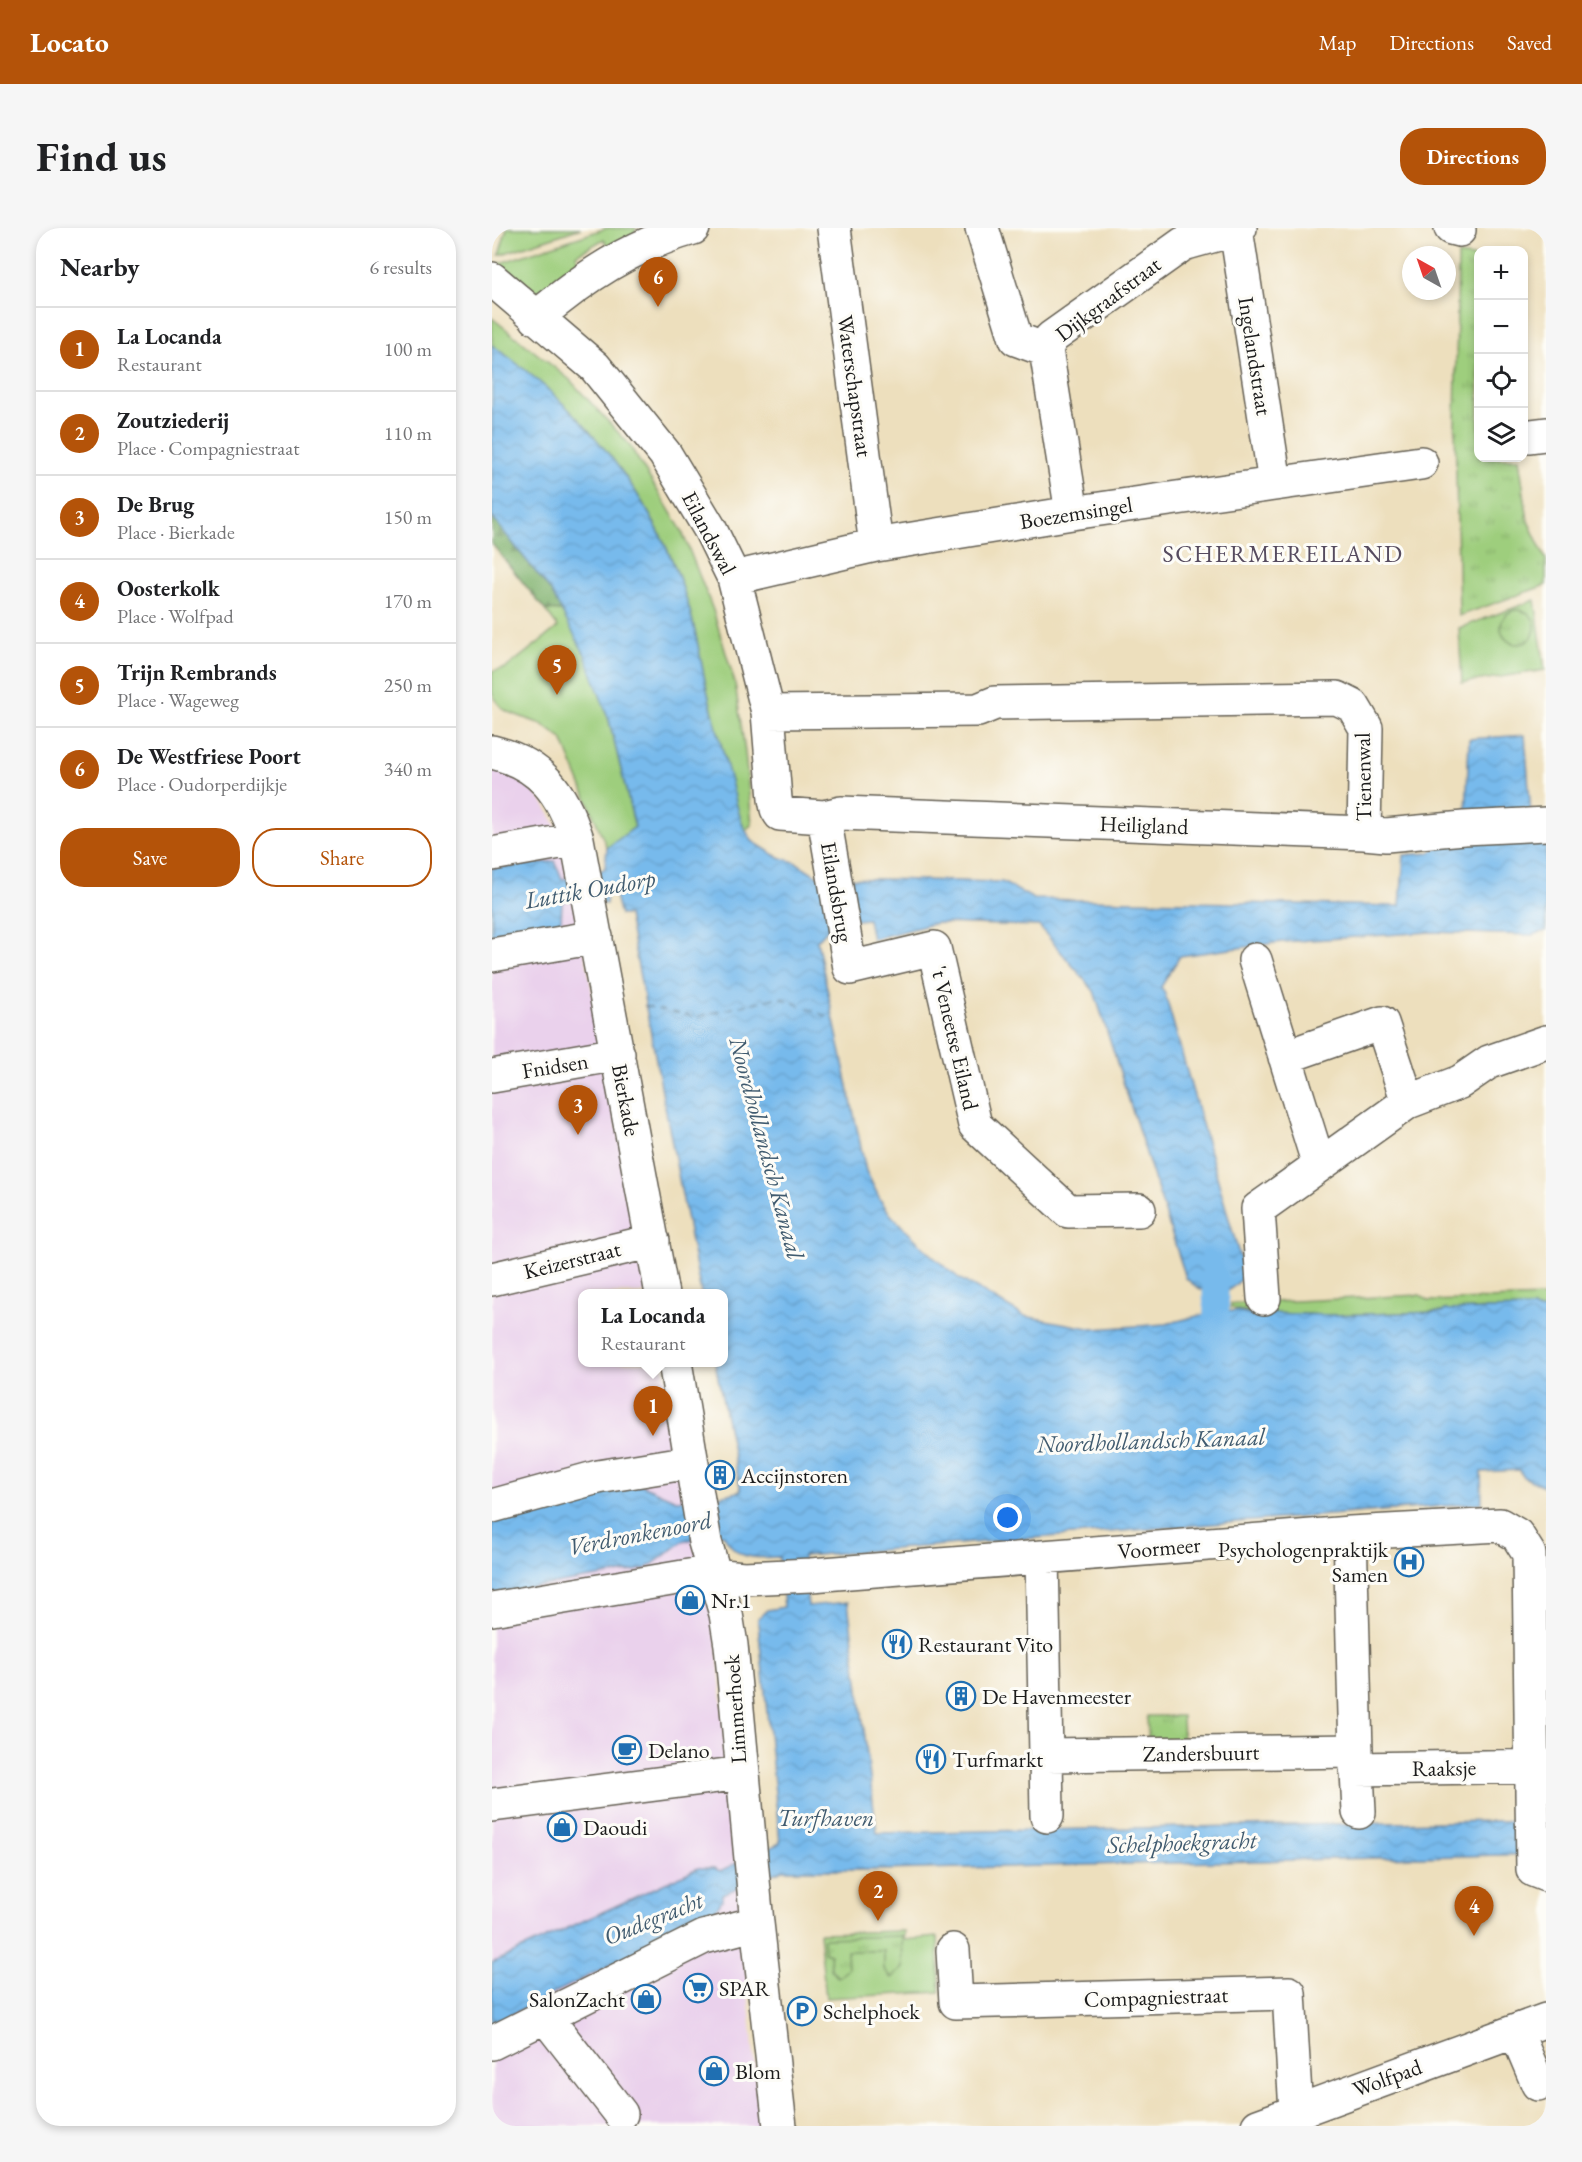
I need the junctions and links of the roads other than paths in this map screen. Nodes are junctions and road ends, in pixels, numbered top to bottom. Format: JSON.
{"nodes":[{"id":1,"x":693,"y":228,"type":"edge"},
{"id":2,"x":834,"y":228,"type":"edge"},
{"id":3,"x":982,"y":228,"type":"edge"},
{"id":4,"x":1238,"y":229,"type":"edge"},
{"id":5,"x":492,"y":279,"type":"edge"},
{"id":6,"x":536,"y":318,"type":"junction"},
{"id":7,"x":1046,"y":350,"type":"junction"},
{"id":8,"x":1421,"y":463,"type":"dead end"},
{"id":9,"x":1275,"y":483,"type":"junction"},
{"id":10,"x":1072,"y":513,"type":"junction"},
{"id":11,"x":876,"y":545,"type":"junction"},
{"id":12,"x":734,"y":578,"type":"junction"},
{"id":13,"x":768,"y":712,"type":"junction"},
{"id":14,"x":492,"y":752,"type":"edge"},
{"id":15,"x":824,"y":817,"type":"junction"},
{"id":16,"x":1536,"y":824,"type":"edge"},
{"id":17,"x":1364,"y":833,"type":"junction"},
{"id":18,"x":580,"y":851,"type":"junction"},
{"id":19,"x":492,"y":854,"type":"edge"},
{"id":20,"x":593,"y":922,"type":"junction"},
{"id":21,"x":492,"y":955,"type":"edge"},
{"id":22,"x":1256,"y":960,"type":"dead end"},
{"id":23,"x":850,"y":968,"type":"joint"},
{"id":24,"x":1546,"y":1042,"type":"edge"},
{"id":25,"x":618,"y":1054,"type":"junction"},
{"id":26,"x":1285,"y":1057,"type":"junction"},
{"id":27,"x":492,"y":1076,"type":"edge"},
{"id":28,"x":1408,"y":1102,"type":"junction"},
{"id":29,"x":1319,"y":1165,"type":"junction"},
{"id":30,"x":1139,"y":1210,"type":"dead end"},
{"id":31,"x":653,"y":1240,"type":"junction"},
{"id":32,"x":492,"y":1279,"type":"edge"},
{"id":33,"x":661,"y":1289,"type":"edge"},
{"id":34,"x":1264,"y":1298,"type":"dead end"},
{"id":35,"x":676,"y":1367,"type":"edge"},
{"id":36,"x":694,"y":1478,"type":"junction"},
{"id":37,"x":492,"y":1506,"type":"edge"},
{"id":38,"x":1350,"y":1533,"type":"junction"},
{"id":39,"x":1042,"y":1558,"type":"junction"},
{"id":40,"x":714,"y":1574,"type":"junction"},
{"id":41,"x":492,"y":1609,"type":"edge"},
{"id":42,"x":1046,"y":1755,"type":"junction"},
{"id":43,"x":1356,"y":1760,"type":"junction"},
{"id":44,"x":1539,"y":1766,"type":"edge"},
{"id":45,"x":742,"y":1773,"type":"junction"},
{"id":46,"x":492,"y":1805,"type":"edge"},
{"id":47,"x":1359,"y":1812,"type":"dead end"},
{"id":48,"x":1047,"y":1816,"type":"dead end"},
{"id":49,"x":1540,"y":1866,"type":"edge"},
{"id":50,"x":756,"y":1908,"type":"junction"},
{"id":51,"x":953,"y":1950,"type":"dead end"},
{"id":52,"x":544,"y":2016,"type":"junction"},
{"id":53,"x":1546,"y":2020,"type":"edge"},
{"id":54,"x":1516,"y":2032,"type":"junction"},
{"id":55,"x":492,"y":2043,"type":"edge"},
{"id":56,"x":1538,"y":2084,"type":"dead end"},
{"id":57,"x":1296,"y":2112,"type":"junction"},
{"id":58,"x":621,"y":2114,"type":"dead end"},
{"id":59,"x":780,"y":2126,"type":"edge"},
{"id":60,"x":1258,"y":2126,"type":"edge"}],
"edges":[{"from":1,"to":6,"type":"street"},
{"from":2,"to":11,"type":"street","name":"Waterschapstraat"},
{"from":3,"to":7,"type":"street"},
{"from":4,"to":7,"type":"street","name":"Dijkgraafstraat"},
{"from":4,"to":9,"type":"street","name":"Ingelandstraat"},
{"from":5,"to":6,"type":"street","name":"Eilandswal"},
{"from":6,"to":12,"type":"street","name":"Eilandswal"},
{"from":7,"to":10,"type":"street"},
{"from":8,"to":9,"type":"street","name":"Boezemsingel"},
{"from":9,"to":10,"type":"street","name":"Boezemsingel"},
{"from":10,"to":11,"type":"street","name":"Boezemsingel"},
{"from":11,"to":12,"type":"street","name":"Boezemsingel"},
{"from":12,"to":13,"type":"street","name":"Eilandswal"},
{"from":13,"to":15,"type":"street","name":"Eilandswal"},
{"from":13,"to":17,"type":"street","name":"Tienenwal"},
{"from":14,"to":18,"type":"street"},
{"from":15,"to":17,"type":"street","name":"Heiligland"},
{"from":15,"to":23,"type":"street","name":"Eilandsbrug"},
{"from":16,"to":17,"type":"street","name":"Heiligland"},
{"from":18,"to":19,"type":"street"},
{"from":18,"to":20,"type":"street","name":"Bierkade"},
{"from":20,"to":21,"type":"street"},
{"from":20,"to":25,"type":"street","name":"Bierkade"},
{"from":22,"to":26,"type":"street"},
{"from":23,"to":30,"type":"street","name":"'t Veneetse Eiland"},
{"from":24,"to":28,"type":"street"},
{"from":25,"to":27,"type":"street","name":"Fnidsen"},
{"from":25,"to":31,"type":"street","name":"Bierkade"},
{"from":26,"to":28,"type":"street"},
{"from":26,"to":29,"type":"street"},
{"from":28,"to":29,"type":"street"},
{"from":29,"to":34,"type":"street"},
{"from":31,"to":32,"type":"street","name":"Keizerstraat"},
{"from":31,"to":33,"type":"street","name":"Bierkade"},
{"from":35,"to":36,"type":"street"},
{"from":36,"to":37,"type":"street"},
{"from":36,"to":40,"type":"street","name":"Limmerhoek"},
{"from":38,"to":39,"type":"street","name":"Voormeer"},
{"from":38,"to":43,"type":"street"},
{"from":38,"to":44,"type":"street","name":"Voormeer"},
{"from":39,"to":40,"type":"street","name":"Voormeer"},
{"from":39,"to":42,"type":"street"},
{"from":40,"to":41,"type":"street"},
{"from":40,"to":45,"type":"street","name":"Limmerhoek"},
{"from":42,"to":43,"type":"street","name":"Zandersbuurt"},
{"from":42,"to":48,"type":"street"},
{"from":43,"to":44,"type":"street","name":"Raaksje"},
{"from":43,"to":47,"type":"street"},
{"from":44,"to":49,"type":"street"},
{"from":45,"to":46,"type":"street","name":"Limmerhoek"},
{"from":45,"to":50,"type":"street"},
{"from":50,"to":52,"type":"street"},
{"from":50,"to":59,"type":"street"},
{"from":51,"to":57,"type":"street","name":"Compagniestraat"},
{"from":52,"to":55,"type":"street"},
{"from":52,"to":58,"type":"street"},
{"from":53,"to":54,"type":"street","name":"Wolfpad"},
{"from":54,"to":56,"type":"street"},
{"from":54,"to":57,"type":"street","name":"Wolfpad"},
{"from":57,"to":60,"type":"street","name":"Wolfpad"}]}
